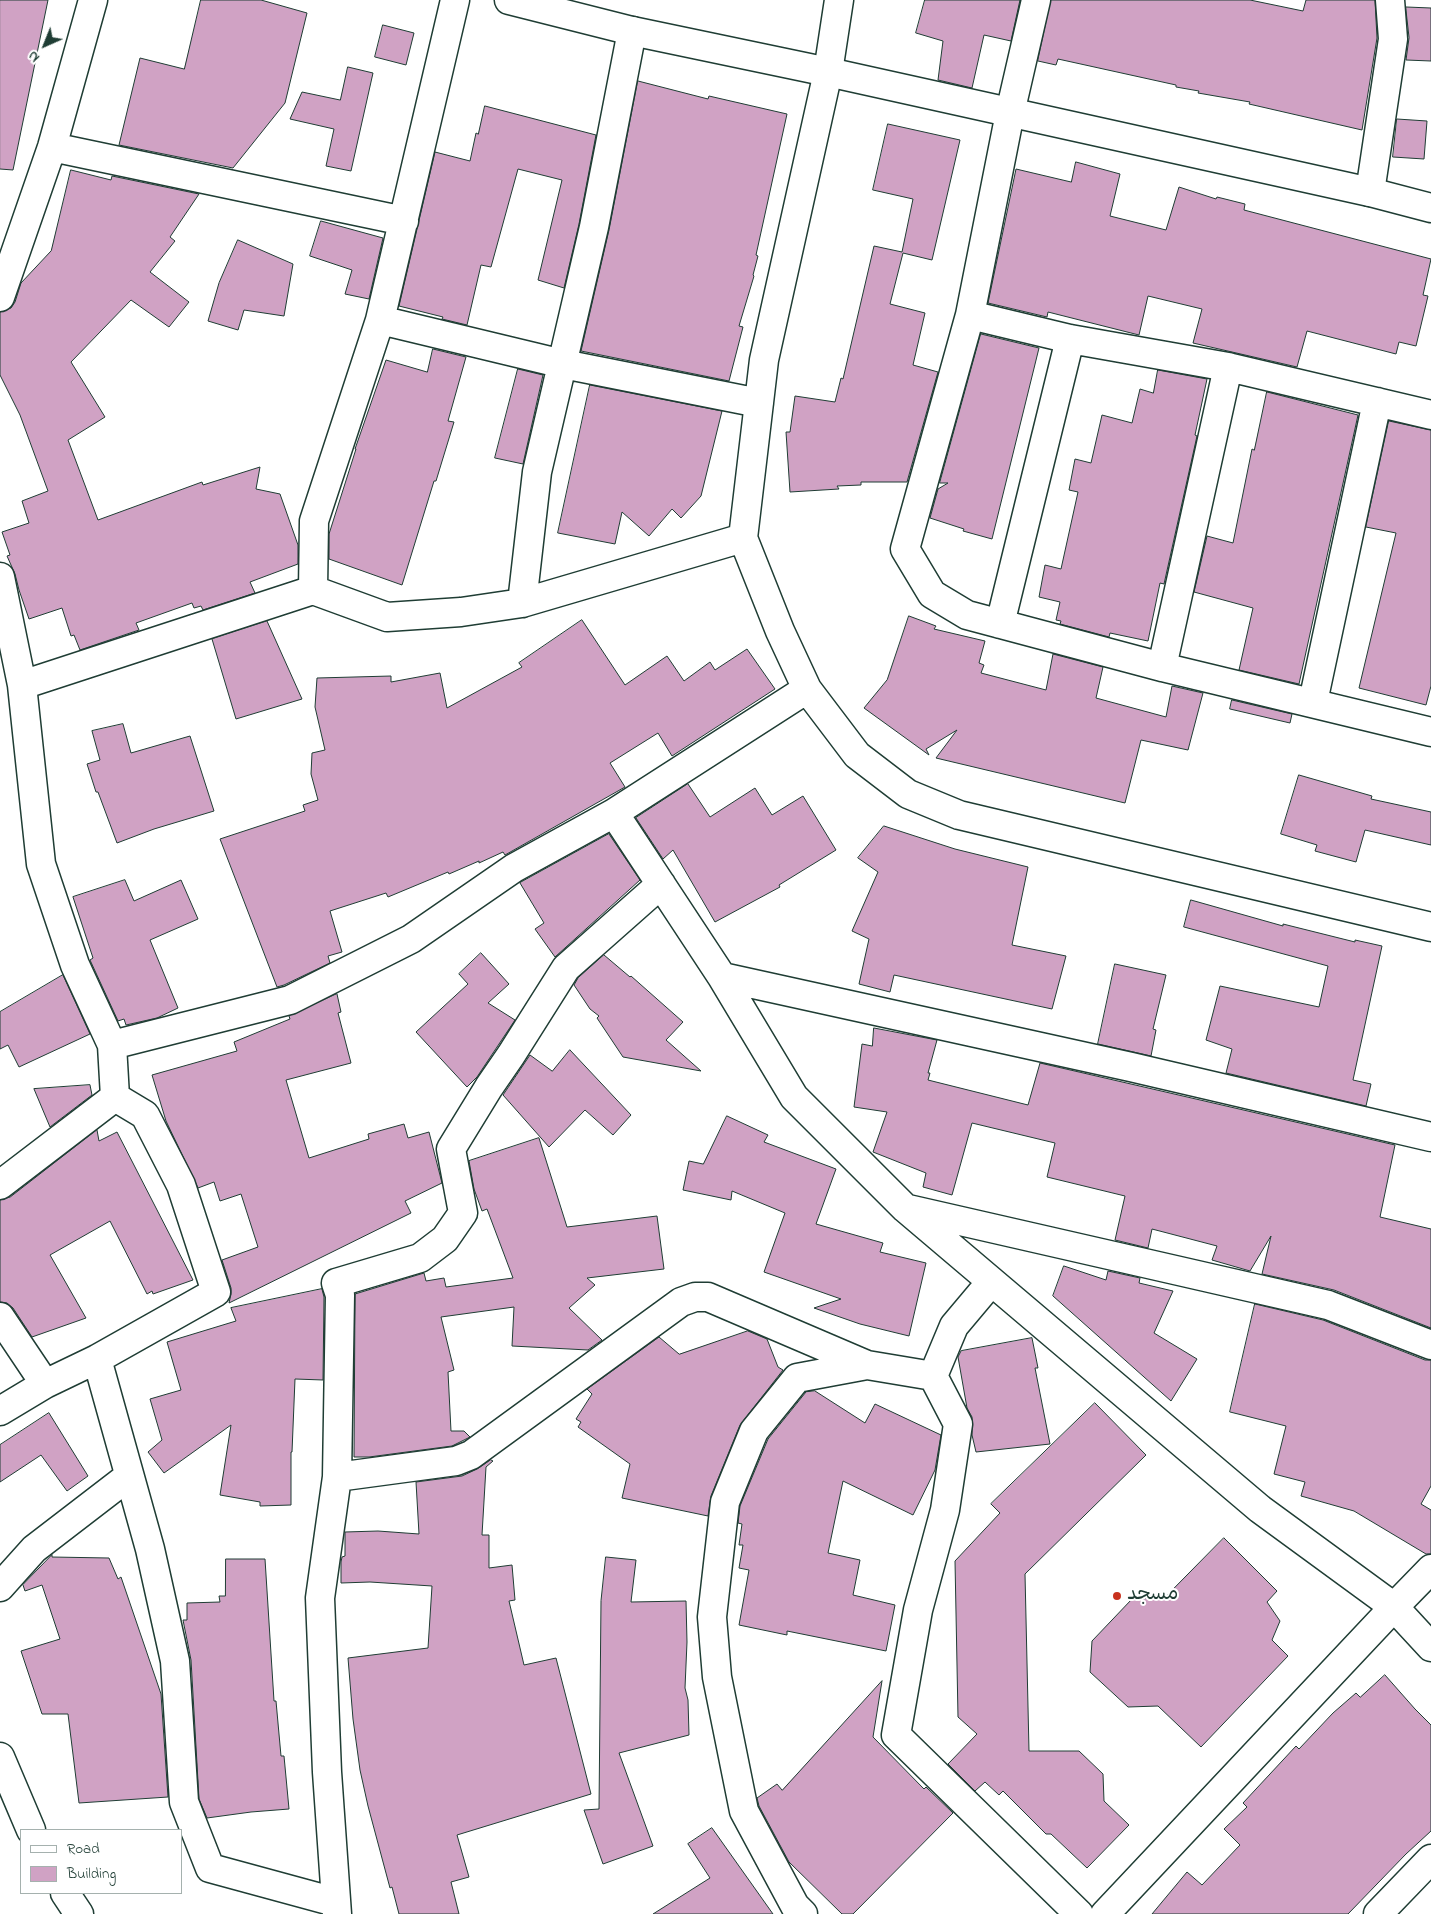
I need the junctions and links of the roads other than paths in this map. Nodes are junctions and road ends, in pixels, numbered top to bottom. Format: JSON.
{"nodes":[{"id":1,"x":93,"y":0,"type":"edge"},
{"id":2,"x":455,"y":0,"type":"edge"},
{"id":3,"x":509,"y":0,"type":"edge"},
{"id":4,"x":839,"y":0,"type":"edge"},
{"id":5,"x":1036,"y":0,"type":"edge"},
{"id":6,"x":1390,"y":0,"type":"edge"},
{"id":7,"x":632,"y":31,"type":"junction"},
{"id":8,"x":828,"y":72,"type":"junction"},
{"id":9,"x":1010,"y":113,"type":"junction"},
{"id":10,"x":52,"y":147,"type":"junction"},
{"id":11,"x":1370,"y":192,"type":"junction"},
{"id":12,"x":1431,"y":208,"type":"edge"},
{"id":13,"x":404,"y":221,"type":"junction"},
{"id":14,"x":0,"y":297,"type":"edge"},
{"id":15,"x":970,"y":315,"type":"junction"},
{"id":16,"x":380,"y":320,"type":"junction"},
{"id":17,"x":1070,"y":339,"type":"junction"},
{"id":18,"x":562,"y":364,"type":"junction"},
{"id":19,"x":1228,"y":367,"type":"junction"},
{"id":20,"x":1378,"y":402,"type":"junction"},
{"id":21,"x":759,"y":403,"type":"junction"},
{"id":22,"x":1429,"y":407,"type":"edge"},
{"id":23,"x":743,"y":538,"type":"junction"},
{"id":24,"x":0,"y":577,"type":"edge"},
{"id":25,"x":313,"y":590,"type":"junction"},
{"id":26,"x":522,"y":603,"type":"junction"},
{"id":27,"x":1000,"y":624,"type":"junction"},
{"id":28,"x":1162,"y":667,"type":"junction"},
{"id":29,"x":14,"y":671,"type":"edge"},
{"id":30,"x":807,"y":689,"type":"junction"},
{"id":31,"x":1313,"y":702,"type":"junction"},
{"id":32,"x":1431,"y":732,"type":"edge"},
{"id":33,"x":614,"y":813,"type":"junction"},
{"id":34,"x":661,"y":884,"type":"junction"},
{"id":35,"x":1431,"y":927,"type":"edge"},
{"id":36,"x":722,"y":977,"type":"junction"},
{"id":37,"x":112,"y":1045,"type":"junction"},
{"id":38,"x":114,"y":1097,"type":"junction"},
{"id":39,"x":1431,"y":1137,"type":"edge"},
{"id":40,"x":0,"y":1185,"type":"edge"},
{"id":41,"x":905,"y":1208,"type":"junction"},
{"id":42,"x":991,"y":1282,"type":"junction"},
{"id":43,"x":0,"y":1317,"type":"edge"},
{"id":44,"x":1431,"y":1345,"type":"edge"},
{"id":45,"x":96,"y":1359,"type":"junction"},
{"id":46,"x":867,"y":1366,"type":"junction"},
{"id":47,"x":933,"y":1376,"type":"junction"},
{"id":48,"x":45,"y":1384,"type":"junction"},
{"id":49,"x":0,"y":1411,"type":"edge"},
{"id":50,"x":130,"y":1476,"type":"junction"},
{"id":51,"x":337,"y":1477,"type":"junction"},
{"id":52,"x":1431,"y":1569,"type":"edge"},
{"id":53,"x":0,"y":1587,"type":"edge"},
{"id":54,"x":1394,"y":1607,"type":"junction"},
{"id":55,"x":1431,"y":1647,"type":"edge"},
{"id":56,"x":0,"y":1757,"type":"edge"},
{"id":57,"x":31,"y":1829,"type":"edge"},
{"id":58,"x":1431,"y":1858,"type":"edge"},
{"id":59,"x":66,"y":1894,"type":"edge"},
{"id":60,"x":336,"y":1908,"type":"edge"},
{"id":61,"x":80,"y":1914,"type":"edge"},
{"id":62,"x":803,"y":1914,"type":"edge"},
{"id":63,"x":1079,"y":1914,"type":"edge"},
{"id":64,"x":1105,"y":1914,"type":"edge"},
{"id":65,"x":1378,"y":1914,"type":"edge"}],
"edges":[{"from":1,"to":10,"type":"street"},
{"from":2,"to":13,"type":"street"},
{"from":3,"to":7,"type":"street"},
{"from":4,"to":8,"type":"street"},
{"from":5,"to":9,"type":"street"},
{"from":6,"to":11,"type":"street"},
{"from":7,"to":8,"type":"street"},
{"from":7,"to":18,"type":"street"},
{"from":8,"to":9,"type":"street"},
{"from":8,"to":21,"type":"street"},
{"from":9,"to":11,"type":"street"},
{"from":9,"to":15,"type":"street"},
{"from":10,"to":13,"type":"street"},
{"from":10,"to":14,"type":"street"},
{"from":11,"to":12,"type":"street"},
{"from":13,"to":16,"type":"street"},
{"from":15,"to":17,"type":"street"},
{"from":15,"to":27,"type":"street"},
{"from":16,"to":18,"type":"street"},
{"from":16,"to":25,"type":"street"},
{"from":17,"to":19,"type":"street"},
{"from":17,"to":27,"type":"street"},
{"from":18,"to":21,"type":"street"},
{"from":18,"to":26,"type":"street"},
{"from":19,"to":20,"type":"street"},
{"from":19,"to":28,"type":"street"},
{"from":20,"to":22,"type":"street"},
{"from":20,"to":31,"type":"street"},
{"from":21,"to":23,"type":"street"},
{"from":23,"to":26,"type":"street"},
{"from":23,"to":30,"type":"street"},
{"from":24,"to":29,"type":"street"},
{"from":25,"to":26,"type":"street"},
{"from":25,"to":29,"type":"street"},
{"from":27,"to":28,"type":"street"},
{"from":28,"to":31,"type":"street"},
{"from":29,"to":37,"type":"street"},
{"from":30,"to":33,"type":"street"},
{"from":30,"to":35,"type":"street"},
{"from":31,"to":32,"type":"street"},
{"from":33,"to":34,"type":"street"},
{"from":33,"to":37,"type":"street"},
{"from":34,"to":36,"type":"street"},
{"from":34,"to":51,"type":"street"},
{"from":36,"to":39,"type":"street"},
{"from":36,"to":41,"type":"street"},
{"from":37,"to":38,"type":"street"},
{"from":38,"to":40,"type":"street"},
{"from":38,"to":45,"type":"street"},
{"from":41,"to":42,"type":"street"},
{"from":41,"to":44,"type":"street"},
{"from":42,"to":47,"type":"street"},
{"from":42,"to":54,"type":"street"},
{"from":43,"to":48,"type":"street"},
{"from":45,"to":48,"type":"street"},
{"from":45,"to":50,"type":"street"},
{"from":46,"to":47,"type":"street"},
{"from":46,"to":51,"type":"street"},
{"from":46,"to":62,"type":"street"},
{"from":47,"to":63,"type":"street"},
{"from":48,"to":49,"type":"street"},
{"from":50,"to":53,"type":"street"},
{"from":50,"to":60,"type":"street"},
{"from":51,"to":60,"type":"street"},
{"from":52,"to":54,"type":"street"},
{"from":54,"to":55,"type":"street"},
{"from":54,"to":64,"type":"street"},
{"from":56,"to":57,"type":"street"},
{"from":58,"to":65,"type":"street"},
{"from":59,"to":61,"type":"street"}]}
